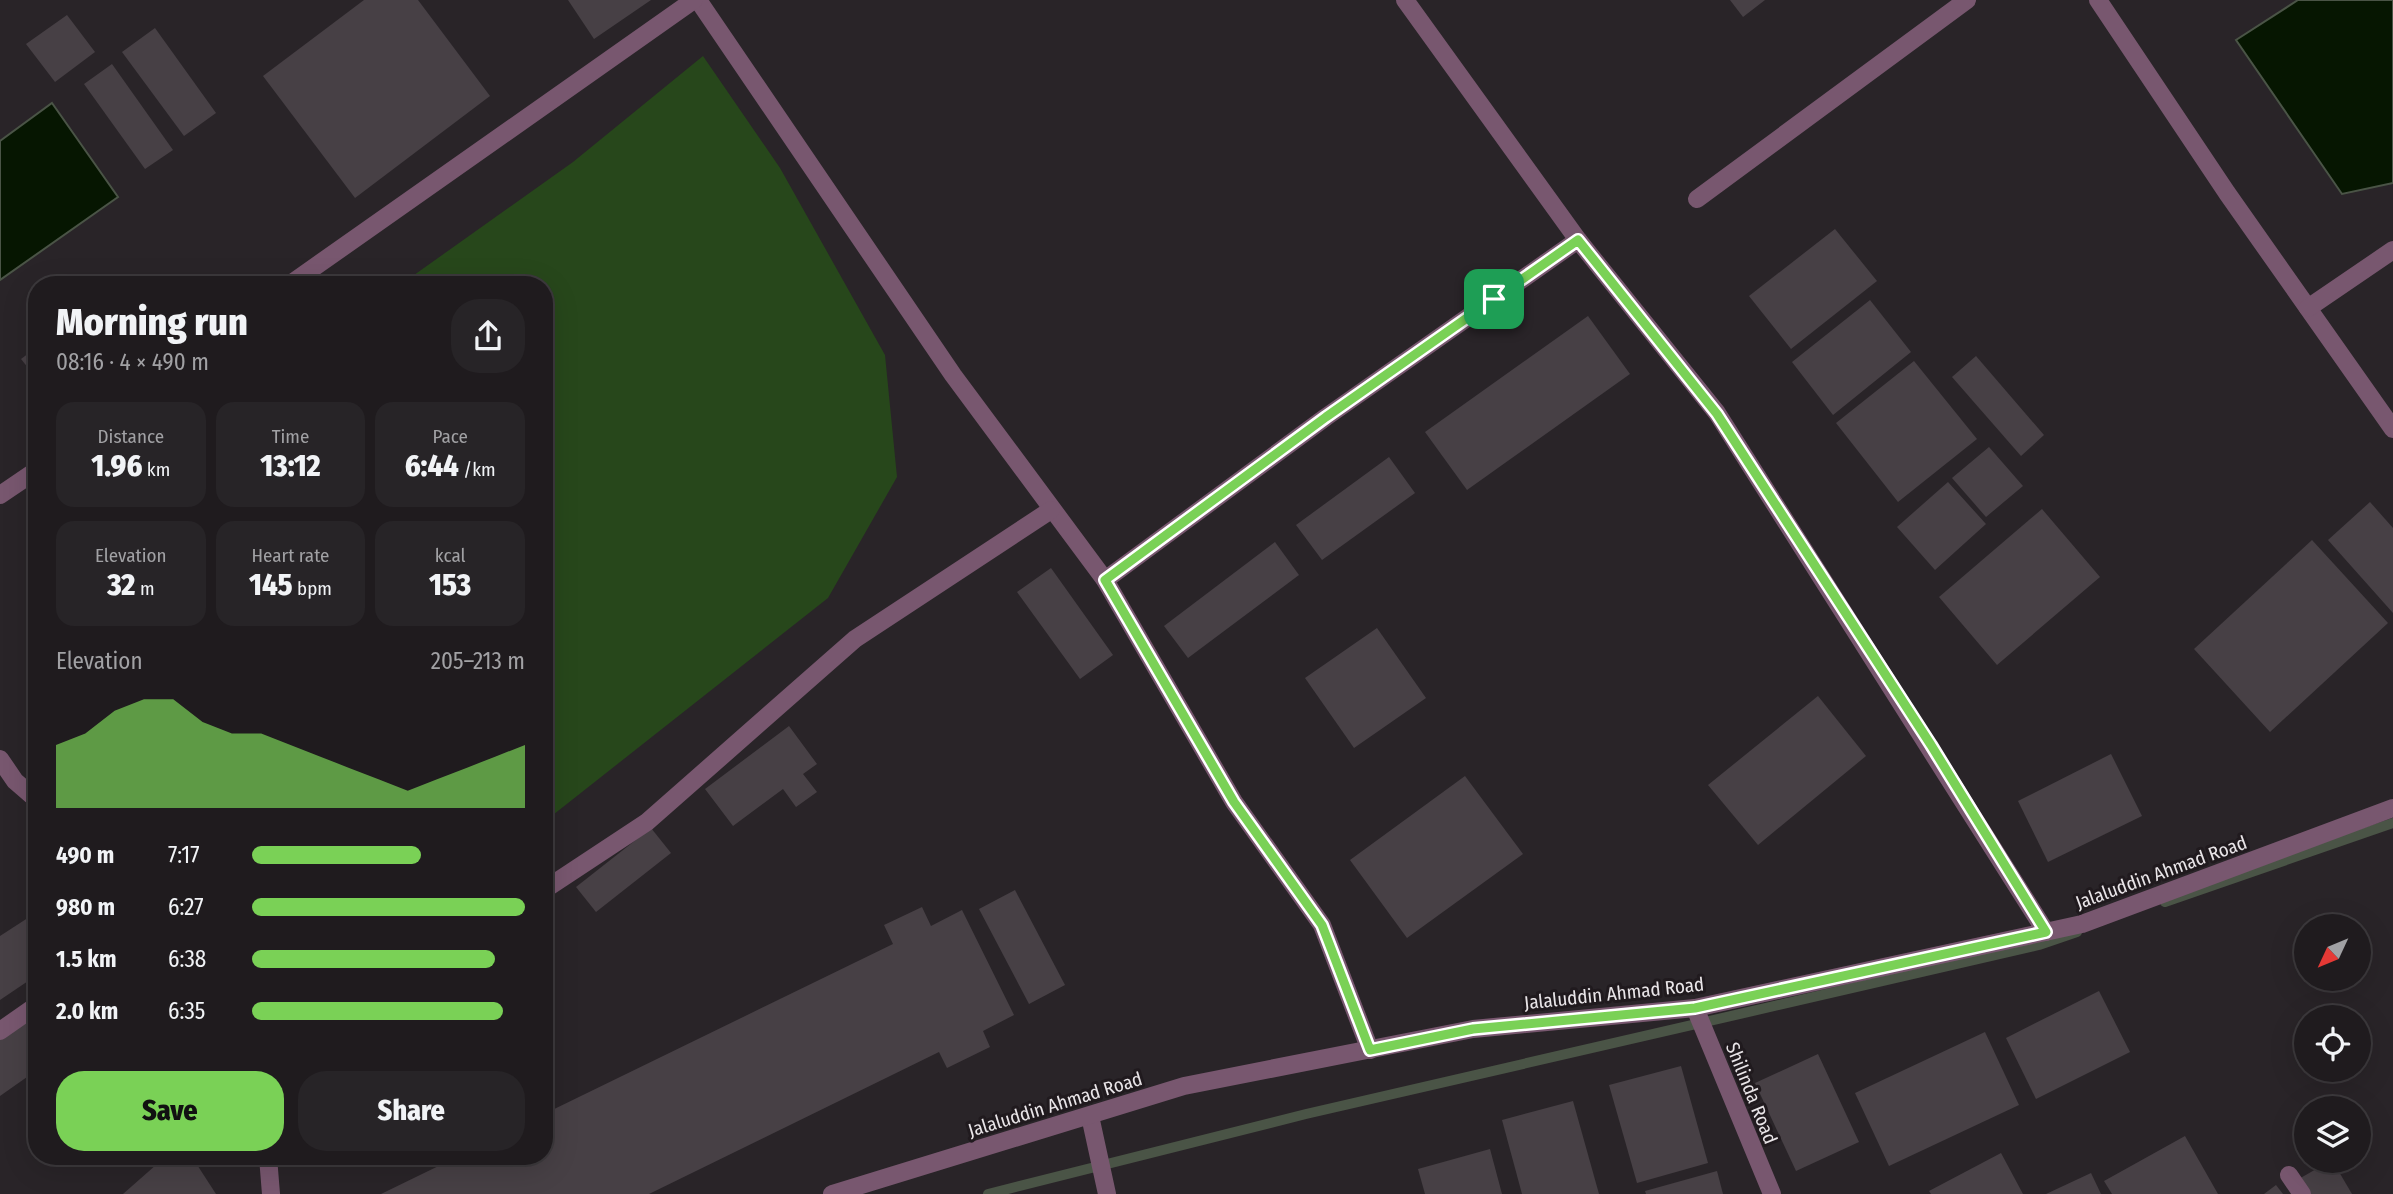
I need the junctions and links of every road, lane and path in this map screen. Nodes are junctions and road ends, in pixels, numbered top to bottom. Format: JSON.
{"nodes":[{"id":1,"x":696,"y":0,"type":"edge"},
{"id":2,"x":1405,"y":0,"type":"edge"},
{"id":3,"x":1967,"y":0,"type":"edge"},
{"id":4,"x":2098,"y":0,"type":"edge"},
{"id":5,"x":1697,"y":199,"type":"dead end"},
{"id":6,"x":1578,"y":240,"type":"junction"},
{"id":7,"x":2393,"y":250,"type":"edge"},
{"id":8,"x":302,"y":276,"type":"edge"},
{"id":9,"x":2308,"y":308,"type":"junction"},
{"id":10,"x":2393,"y":429,"type":"edge"},
{"id":11,"x":28,"y":476,"type":"edge"},
{"id":12,"x":0,"y":495,"type":"edge"},
{"id":13,"x":1051,"y":510,"type":"junction"},
{"id":14,"x":1105,"y":580,"type":"junction"},
{"id":15,"x":0,"y":759,"type":"edge"},
{"id":16,"x":28,"y":792,"type":"edge"},
{"id":17,"x":2393,"y":808,"type":"edge"},
{"id":18,"x":553,"y":884,"type":"edge"},
{"id":19,"x":2046,"y":932,"type":"junction"},
{"id":20,"x":1695,"y":1008,"type":"junction"},
{"id":21,"x":28,"y":1011,"type":"edge"},
{"id":22,"x":0,"y":1031,"type":"edge"},
{"id":23,"x":1370,"y":1050,"type":"junction"},
{"id":24,"x":1090,"y":1116,"type":"junction"},
{"id":25,"x":269,"y":1165,"type":"edge"},
{"id":26,"x":2289,"y":1175,"type":"dead end"},
{"id":27,"x":271,"y":1194,"type":"edge"},
{"id":28,"x":832,"y":1194,"type":"edge"},
{"id":29,"x":1107,"y":1194,"type":"edge"},
{"id":30,"x":1772,"y":1194,"type":"edge"},
{"id":31,"x":2302,"y":1194,"type":"edge"}],
"edges":[{"from":1,"to":8,"type":"street"},
{"from":1,"to":13,"type":"street"},
{"from":2,"to":6,"type":"street"},
{"from":3,"to":5,"type":"street"},
{"from":4,"to":9,"type":"street"},
{"from":6,"to":14,"type":"street"},
{"from":6,"to":19,"type":"street"},
{"from":7,"to":9,"type":"street"},
{"from":9,"to":10,"type":"street"},
{"from":11,"to":12,"type":"street"},
{"from":13,"to":14,"type":"street"},
{"from":13,"to":18,"type":"street"},
{"from":14,"to":23,"type":"street"},
{"from":15,"to":16,"type":"street"},
{"from":17,"to":19,"type":"street","name":"Jalaluddin Ahmad Road"},
{"from":19,"to":20,"type":"street","name":"Jalaluddin Ahmad Road"},
{"from":20,"to":23,"type":"street","name":"Jalaluddin Ahmad Road"},
{"from":20,"to":30,"type":"street","name":"Shilinda Road"},
{"from":21,"to":22,"type":"street"},
{"from":23,"to":24,"type":"street","name":"Jalaluddin Ahmad Road"},
{"from":24,"to":28,"type":"street","name":"Jalaluddin Ahmad Road"},
{"from":24,"to":29,"type":"street"},
{"from":25,"to":27,"type":"street"},
{"from":26,"to":31,"type":"street"}]}
